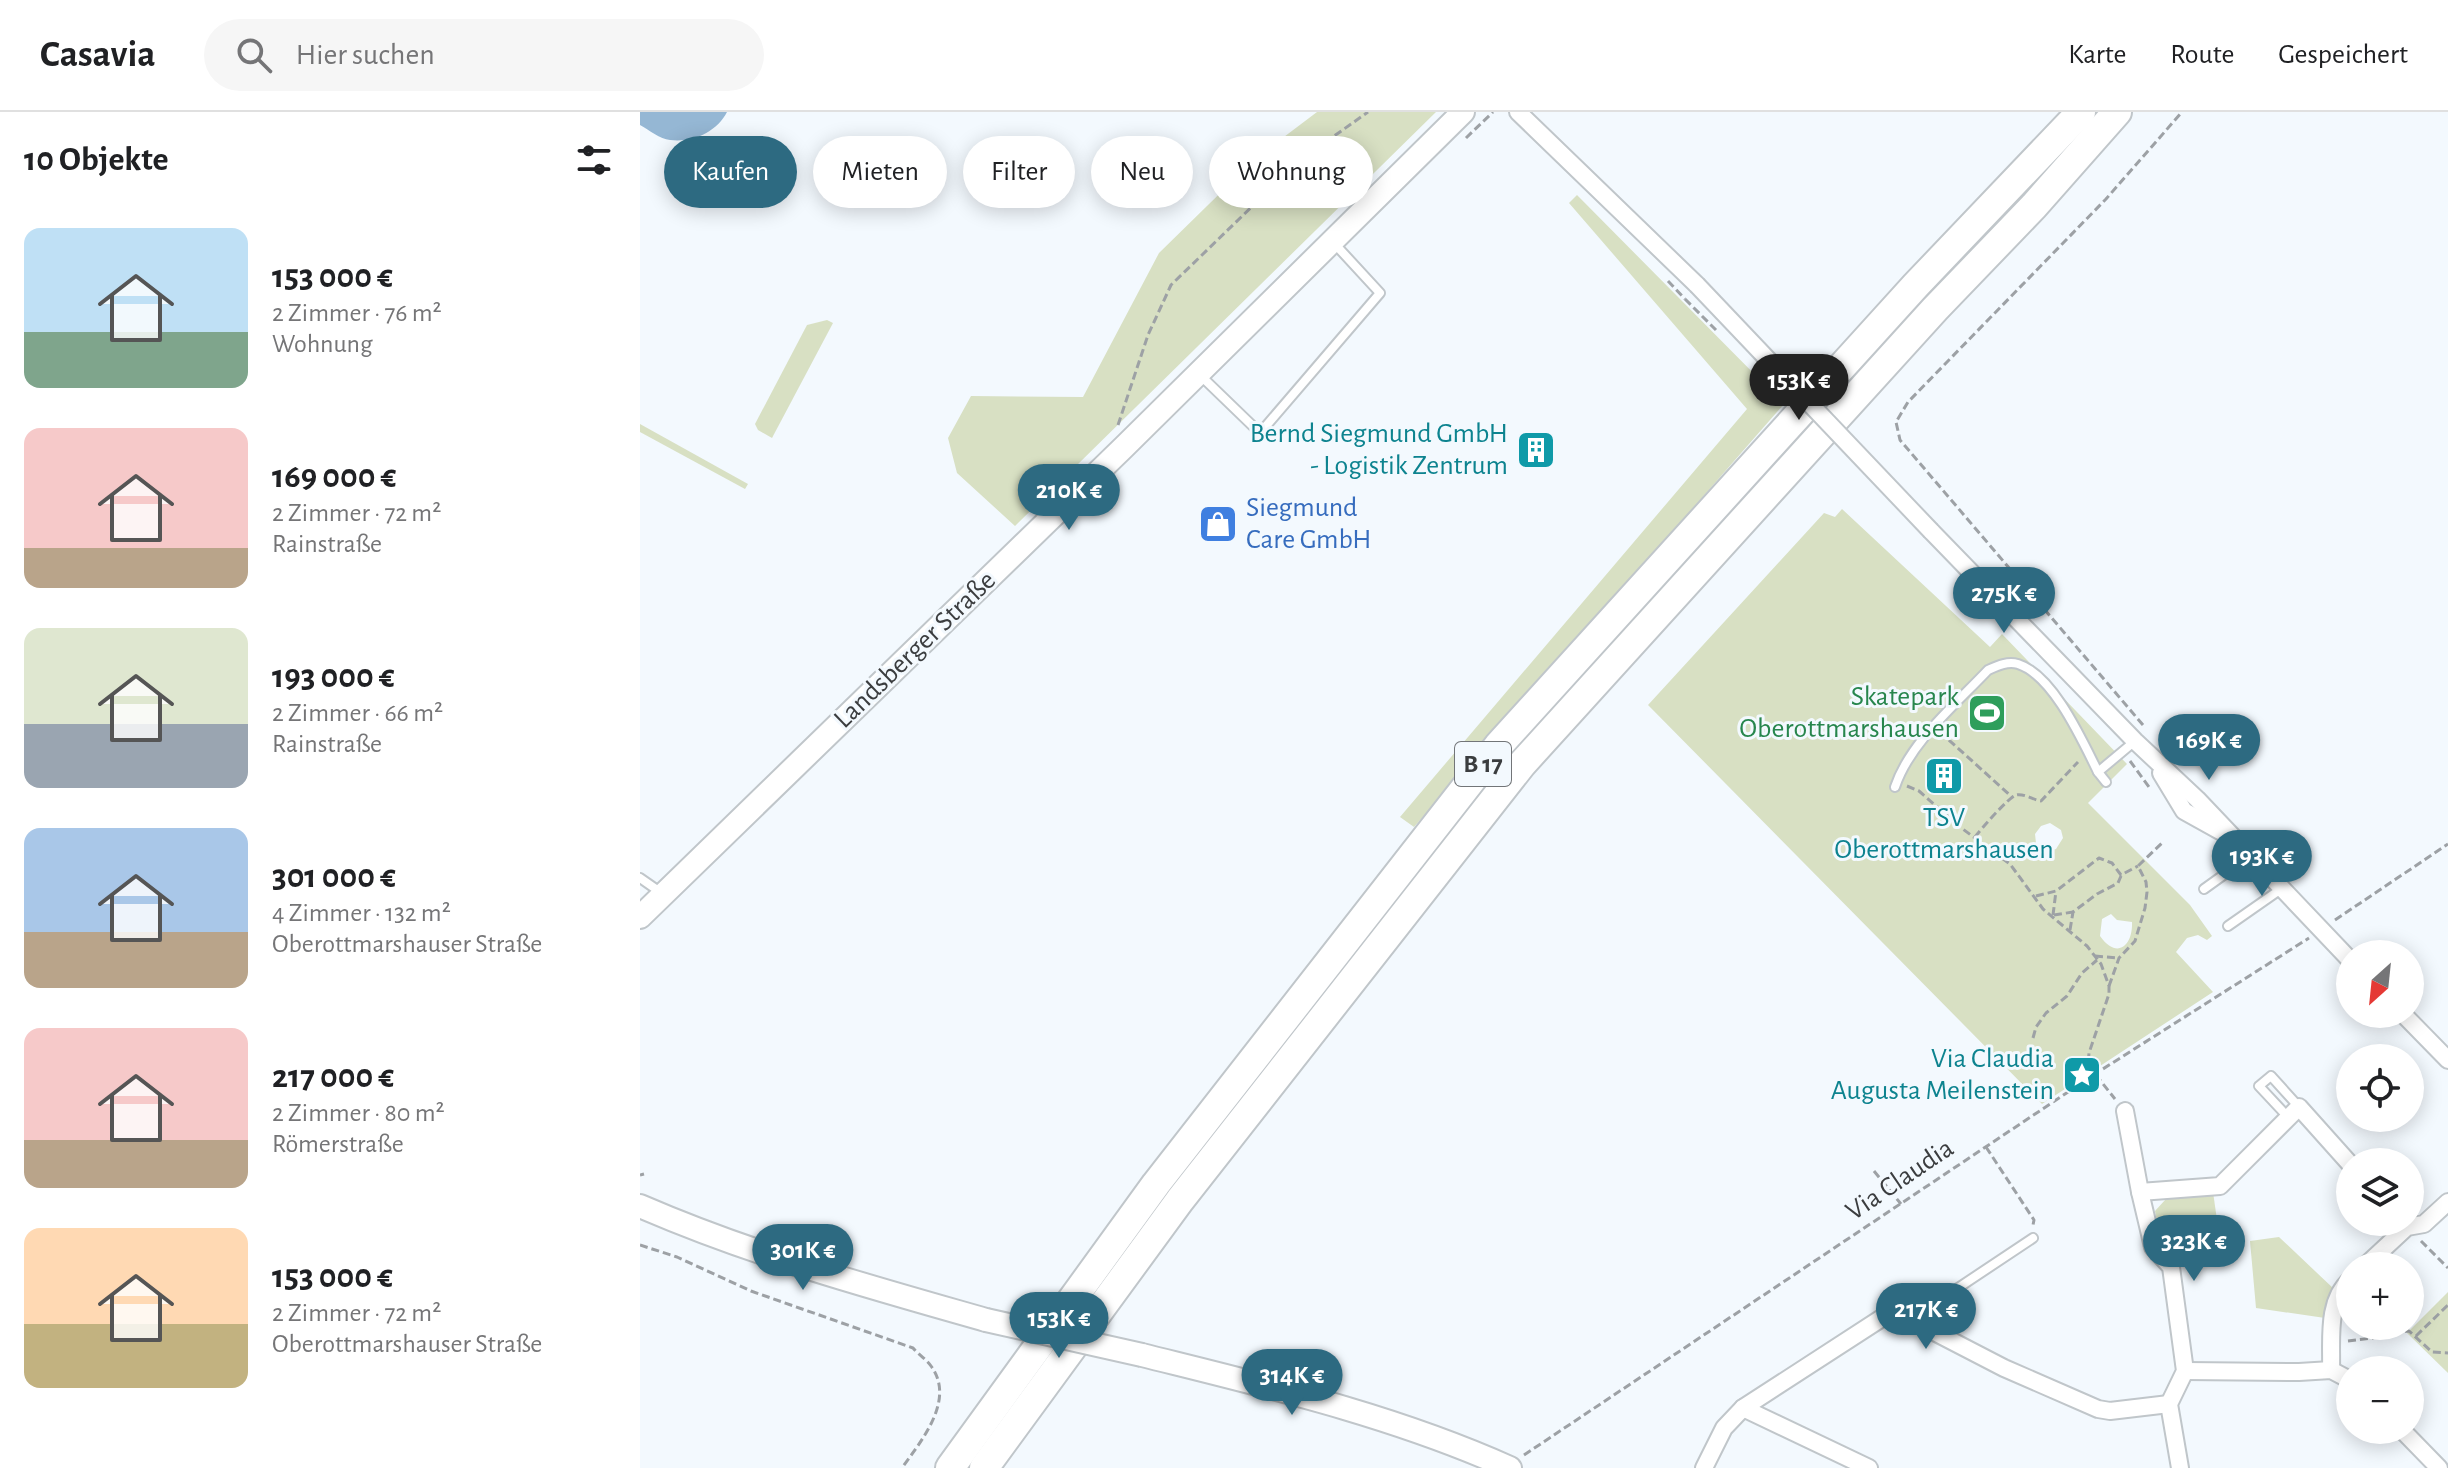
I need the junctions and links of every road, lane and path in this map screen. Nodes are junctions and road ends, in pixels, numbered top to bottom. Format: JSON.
{"nodes":[{"id":1,"x":1368,"y":112,"type":"edge"},
{"id":2,"x":1463,"y":112,"type":"edge"},
{"id":3,"x":1518,"y":112,"type":"edge"},
{"id":4,"x":2081,"y":112,"type":"edge"},
{"id":5,"x":2117,"y":112,"type":"edge"},
{"id":6,"x":2182,"y":112,"type":"edge"},
{"id":7,"x":1333,"y":241,"type":"junction"},
{"id":8,"x":1198,"y":373,"type":"junction"},
{"id":9,"x":1124,"y":447,"type":"junction"},
{"id":10,"x":2137,"y":716,"type":"dead end"},
{"id":11,"x":1935,"y":727,"type":"junction"},
{"id":12,"x":2135,"y":741,"type":"junction"},
{"id":13,"x":2088,"y":752,"type":"junction"},
{"id":14,"x":2098,"y":772,"type":"junction"},
{"id":15,"x":2106,"y":782,"type":"dead end"},
{"id":16,"x":1895,"y":787,"type":"joint"},
{"id":17,"x":2012,"y":797,"type":"junction"},
{"id":18,"x":1975,"y":837,"type":"junction"},
{"id":19,"x":2162,"y":843,"type":"dead end"},
{"id":20,"x":2448,"y":844,"type":"edge"},
{"id":21,"x":2250,"y":856,"type":"junction"},
{"id":22,"x":2138,"y":866,"type":"junction"},
{"id":23,"x":2121,"y":875,"type":"junction"},
{"id":24,"x":640,"y":878,"type":"edge"},
{"id":25,"x":2204,"y":889,"type":"dead end"},
{"id":26,"x":2281,"y":889,"type":"junction"},
{"id":27,"x":2056,"y":891,"type":"junction"},
{"id":28,"x":664,"y":894,"type":"junction"},
{"id":29,"x":2033,"y":896,"type":"junction"},
{"id":30,"x":2073,"y":912,"type":"junction"},
{"id":31,"x":2052,"y":916,"type":"junction"},
{"id":32,"x":640,"y":917,"type":"edge"},
{"id":33,"x":2228,"y":926,"type":"dead end"},
{"id":34,"x":2070,"y":930,"type":"junction"},
{"id":35,"x":2320,"y":930,"type":"junction"},
{"id":36,"x":2336,"y":946,"type":"edge"},
{"id":37,"x":2096,"y":958,"type":"junction"},
{"id":38,"x":2119,"y":958,"type":"junction"},
{"id":39,"x":2109,"y":986,"type":"junction"},
{"id":40,"x":2417,"y":1028,"type":"edge"},
{"id":41,"x":2033,"y":1038,"type":"dead end"},
{"id":42,"x":2448,"y":1060,"type":"edge"},
{"id":43,"x":2095,"y":1074,"type":"junction"},
{"id":44,"x":2125,"y":1111,"type":"joint"},
{"id":45,"x":1986,"y":1147,"type":"junction"},
{"id":46,"x":2336,"y":1151,"type":"edge"},
{"id":47,"x":1874,"y":1171,"type":"dead end"},
{"id":48,"x":2140,"y":1192,"type":"junction"},
{"id":49,"x":2448,"y":1202,"type":"edge"},
{"id":50,"x":1901,"y":1204,"type":"junction"},
{"id":51,"x":640,"y":1206,"type":"edge"},
{"id":52,"x":2424,"y":1224,"type":"edge"},
{"id":53,"x":2394,"y":1236,"type":"edge"},
{"id":54,"x":2416,"y":1236,"type":"edge"},
{"id":55,"x":2033,"y":1238,"type":"joint"},
{"id":56,"x":640,"y":1245,"type":"edge"},
{"id":57,"x":2379,"y":1252,"type":"edge"},
{"id":58,"x":2448,"y":1268,"type":"edge"},
{"id":59,"x":2336,"y":1303,"type":"edge"},
{"id":60,"x":2448,"y":1305,"type":"edge"},
{"id":61,"x":1917,"y":1323,"type":"junction"},
{"id":62,"x":2424,"y":1328,"type":"edge"},
{"id":63,"x":2357,"y":1340,"type":"edge"},
{"id":64,"x":2419,"y":1340,"type":"edge"},
{"id":65,"x":2332,"y":1343,"type":"junction"},
{"id":66,"x":2448,"y":1353,"type":"edge"},
{"id":67,"x":2331,"y":1370,"type":"junction"},
{"id":68,"x":2185,"y":1371,"type":"junction"},
{"id":69,"x":2336,"y":1373,"type":"edge"},
{"id":70,"x":2169,"y":1404,"type":"junction"},
{"id":71,"x":1743,"y":1408,"type":"junction"},
{"id":72,"x":2416,"y":1444,"type":"edge"},
{"id":73,"x":1507,"y":1467,"type":"edge"},
{"id":74,"x":902,"y":1468,"type":"edge"},
{"id":75,"x":950,"y":1468,"type":"edge"},
{"id":76,"x":984,"y":1468,"type":"edge"},
{"id":77,"x":1704,"y":1468,"type":"edge"},
{"id":78,"x":1869,"y":1468,"type":"edge"},
{"id":79,"x":2180,"y":1468,"type":"edge"},
{"id":80,"x":2439,"y":1468,"type":"edge"}],
"edges":[{"from":1,"to":9,"type":"path"},
{"from":2,"to":7,"type":"street","name":"Landsberger Straße"},
{"from":3,"to":12,"type":"street","bridge":true},
{"from":4,"to":75,"type":"highway","number":"B 17"},
{"from":5,"to":76,"type":"highway","number":"B 17"},
{"from":6,"to":10,"type":"path"},
{"from":7,"to":8,"type":"street","name":"Landsberger Straße"},
{"from":7,"to":8,"type":"lane"},
{"from":8,"to":9,"type":"street","name":"Landsberger Straße"},
{"from":9,"to":28,"type":"street","name":"Landsberger Straße"},
{"from":11,"to":13,"type":"lane"},
{"from":11,"to":16,"type":"lane"},
{"from":11,"to":17,"type":"path"},
{"from":12,"to":14,"type":"lane"},
{"from":12,"to":21,"type":"street"},
{"from":13,"to":14,"type":"lane"},
{"from":13,"to":17,"type":"path"},
{"from":14,"to":15,"type":"lane"},
{"from":16,"to":18,"type":"path"},
{"from":17,"to":18,"type":"path"},
{"from":18,"to":29,"type":"path"},
{"from":19,"to":22,"type":"path"},
{"from":20,"to":35,"type":"path","name":"Via Claudia"},
{"from":21,"to":25,"type":"lane"},
{"from":21,"to":26,"type":"street"},
{"from":22,"to":23,"type":"path"},
{"from":22,"to":38,"type":"path"},
{"from":23,"to":27,"type":"path"},
{"from":23,"to":30,"type":"path"},
{"from":24,"to":28,"type":"lane"},
{"from":26,"to":33,"type":"lane"},
{"from":26,"to":35,"type":"street"},
{"from":27,"to":29,"type":"path"},
{"from":27,"to":31,"type":"path"},
{"from":28,"to":32,"type":"street","name":"Landsberger Straße"},
{"from":29,"to":31,"type":"path"},
{"from":30,"to":31,"type":"path"},
{"from":30,"to":34,"type":"path"},
{"from":31,"to":34,"type":"path"},
{"from":34,"to":37,"type":"path"},
{"from":35,"to":36,"type":"street"},
{"from":35,"to":43,"type":"path","name":"Via Claudia"},
{"from":37,"to":38,"type":"path"},
{"from":37,"to":39,"type":"path"},
{"from":37,"to":41,"type":"path"},
{"from":38,"to":39,"type":"path"},
{"from":39,"to":43,"type":"path"},
{"from":40,"to":42,"type":"street"},
{"from":43,"to":44,"type":"path"},
{"from":43,"to":45,"type":"path","name":"Via Claudia"},
{"from":44,"to":48,"type":"street"},
{"from":45,"to":50,"type":"path","name":"Via Claudia"},
{"from":45,"to":55,"type":"path"},
{"from":46,"to":48,"type":"street"},
{"from":47,"to":50,"type":"path"},
{"from":48,"to":68,"type":"street"},
{"from":49,"to":52,"type":"street"},
{"from":50,"to":73,"type":"path","name":"Via Claudia"},
{"from":51,"to":73,"type":"street","bridge":true},
{"from":53,"to":57,"type":"street"},
{"from":54,"to":58,"type":"path"},
{"from":55,"to":61,"type":"lane"},
{"from":56,"to":74,"type":"path"},
{"from":59,"to":65,"type":"street"},
{"from":60,"to":62,"type":"path"},
{"from":61,"to":70,"type":"street"},
{"from":61,"to":71,"type":"street"},
{"from":63,"to":65,"type":"path"},
{"from":64,"to":66,"type":"path"},
{"from":65,"to":67,"type":"street"},
{"from":67,"to":68,"type":"street"},
{"from":67,"to":69,"type":"street"},
{"from":68,"to":70,"type":"street"},
{"from":70,"to":79,"type":"street"},
{"from":71,"to":77,"type":"street"},
{"from":71,"to":78,"type":"street"},
{"from":72,"to":80,"type":"street"}]}
